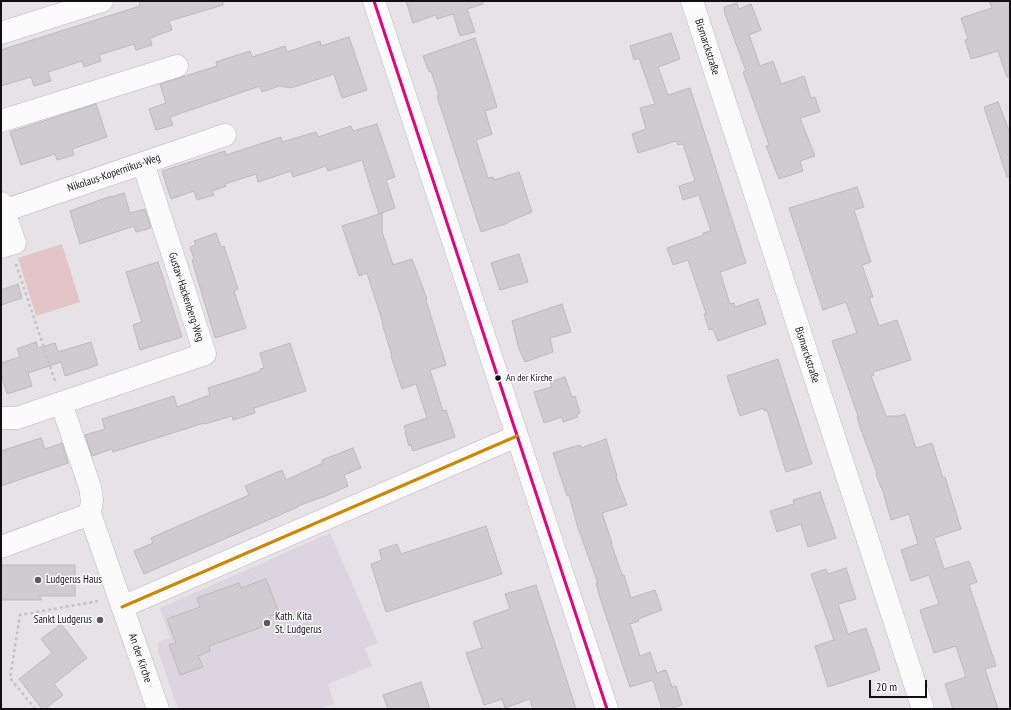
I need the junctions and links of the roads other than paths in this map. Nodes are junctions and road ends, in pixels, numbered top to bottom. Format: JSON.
{"nodes":[{"id":1,"x":102,"y":1,"type":"edge"},
{"id":2,"x":374,"y":1,"type":"edge"},
{"id":3,"x":692,"y":1,"type":"edge"},
{"id":4,"x":77,"y":5,"type":"edge"},
{"id":5,"x":1,"y":33,"type":"edge"},
{"id":6,"x":177,"y":66,"type":"dead end"},
{"id":7,"x":1,"y":121,"type":"edge"},
{"id":8,"x":225,"y":135,"type":"dead end"},
{"id":9,"x":143,"y":164,"type":"junction"},
{"id":10,"x":2,"y":207,"type":"edge"},
{"id":11,"x":5,"y":246,"type":"edge"},
{"id":12,"x":61,"y":403,"type":"junction"},
{"id":13,"x":1,"y":418,"type":"edge"},
{"id":14,"x":518,"y":436,"type":"junction"},
{"id":15,"x":90,"y":514,"type":"junction"},
{"id":16,"x":1,"y":547,"type":"edge"},
{"id":17,"x":121,"y":602,"type":"junction"},
{"id":18,"x":158,"y":709,"type":"edge"},
{"id":19,"x":606,"y":709,"type":"edge"},
{"id":20,"x":923,"y":709,"type":"edge"}],
"edges":[{"from":1,"to":4,"type":"street"},
{"from":2,"to":14,"type":"street"},
{"from":3,"to":20,"type":"street","name":"Bismarckstraße"},
{"from":4,"to":5,"type":"street"},
{"from":6,"to":7,"type":"street"},
{"from":8,"to":9,"type":"street","name":"Nikolaus-Kopernikus-Weg"},
{"from":9,"to":10,"type":"street","name":"Nikolaus-Kopernikus-Weg"},
{"from":9,"to":12,"type":"street","name":"Gustav-Hackenberg-Weg"},
{"from":10,"to":11,"type":"street","name":"Nikolaus-Kopernikus-Weg"},
{"from":12,"to":13,"type":"street","name":"Gustav-Hackenberg-Weg"},
{"from":12,"to":15,"type":"street"},
{"from":14,"to":17,"type":"street"},
{"from":14,"to":19,"type":"street"},
{"from":15,"to":16,"type":"street"},
{"from":15,"to":17,"type":"street","name":"An der Kirche"},
{"from":17,"to":18,"type":"street","name":"An der Kirche"}]}
